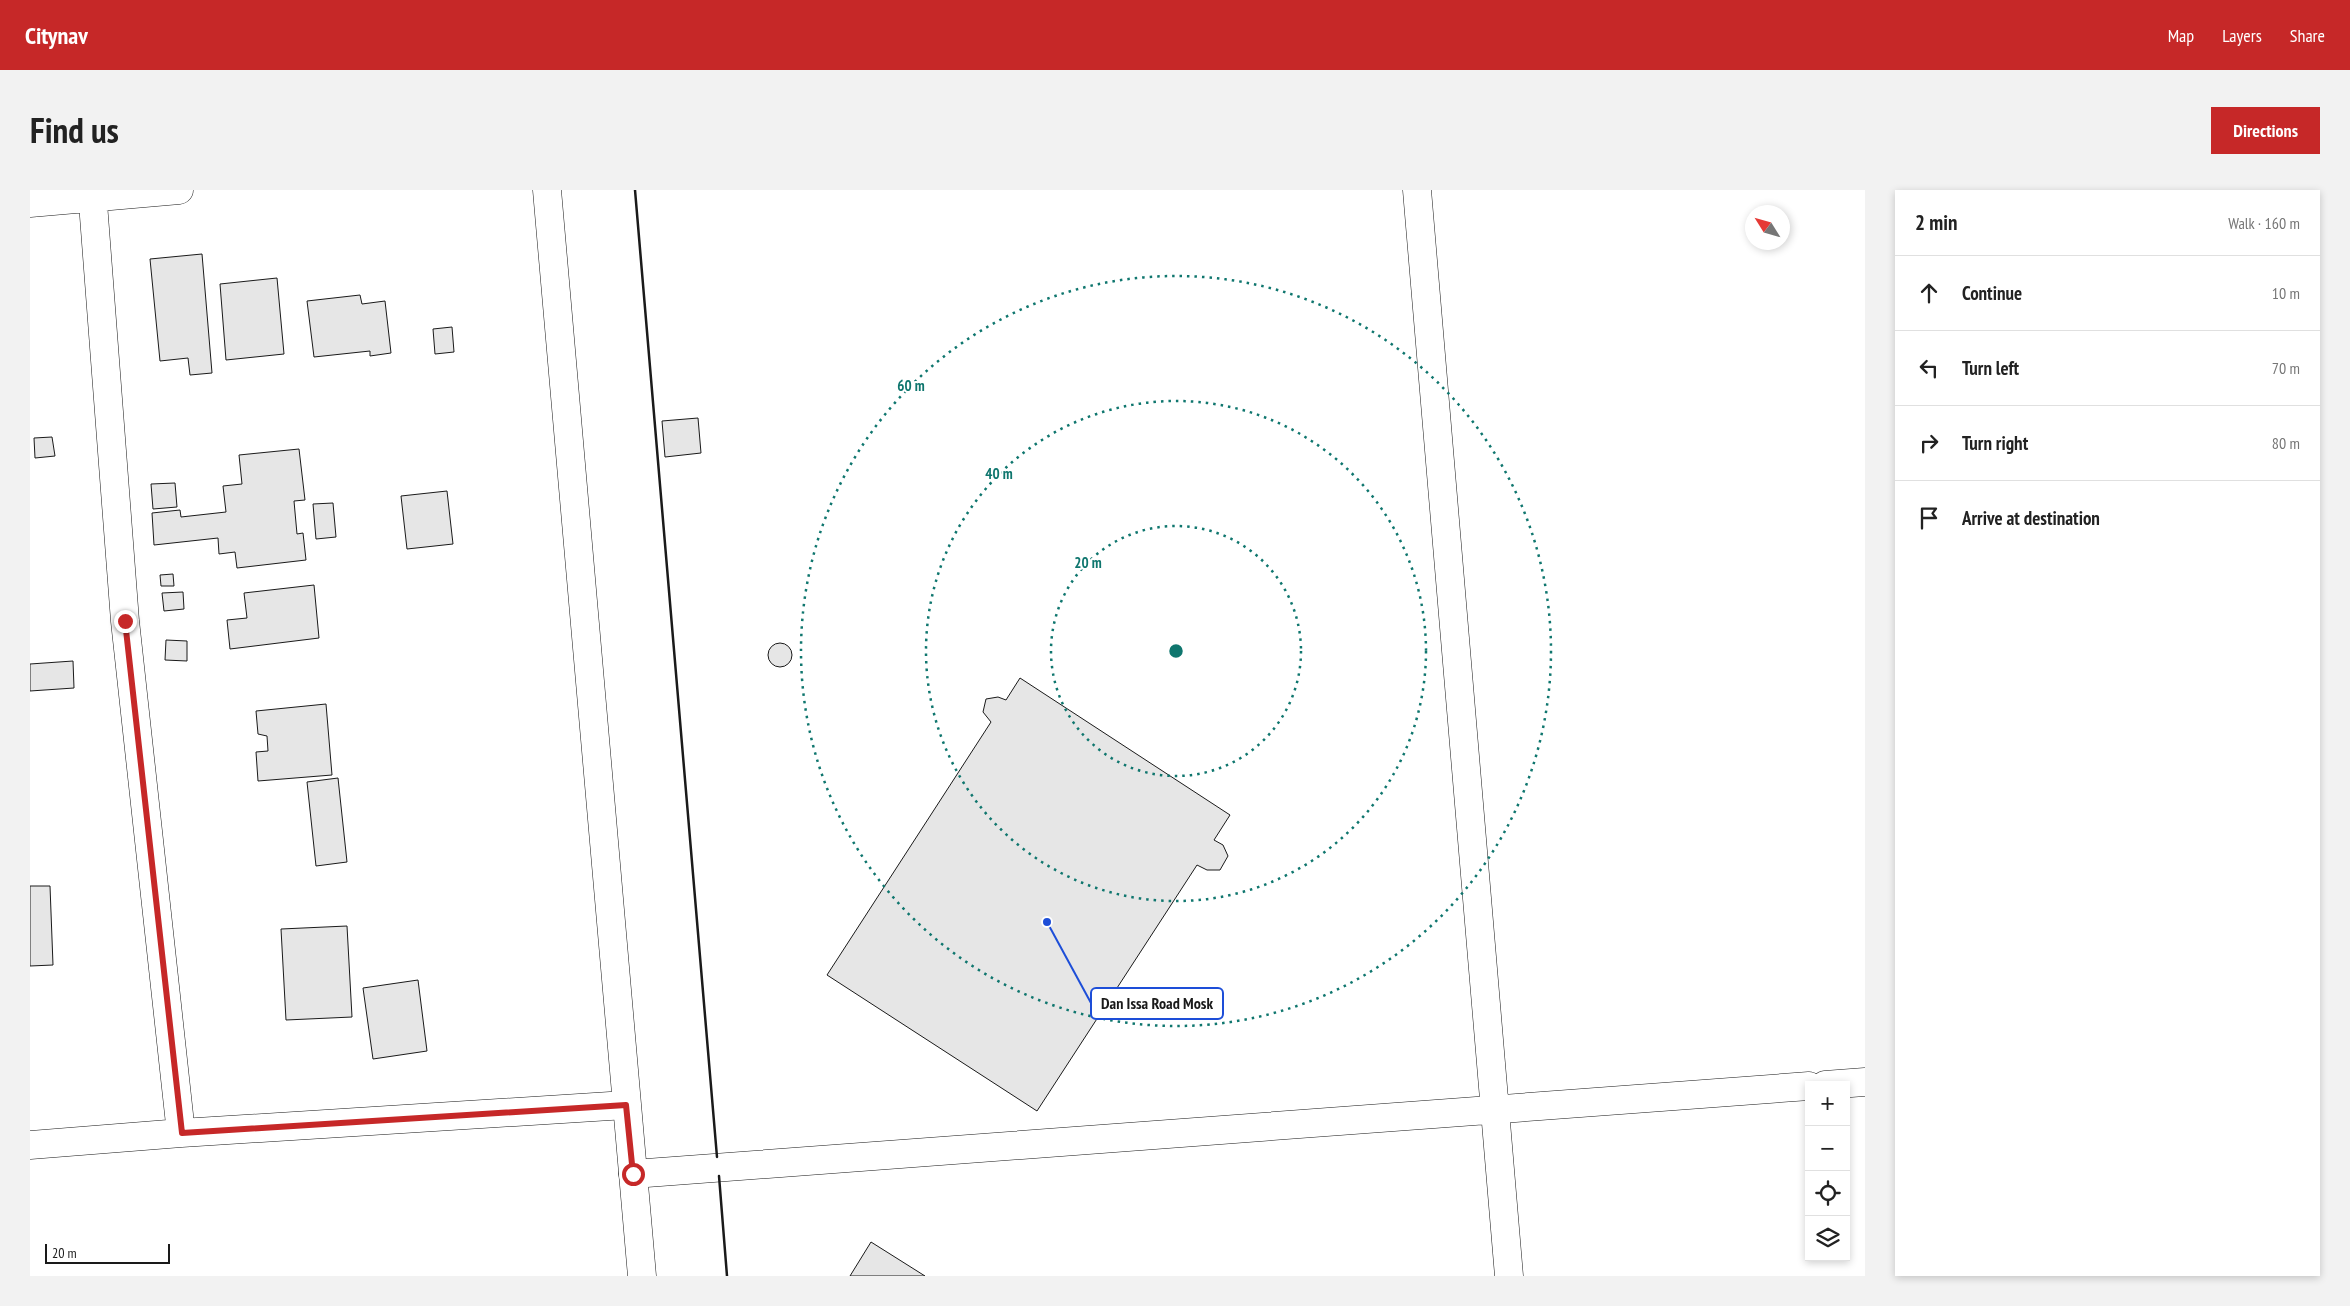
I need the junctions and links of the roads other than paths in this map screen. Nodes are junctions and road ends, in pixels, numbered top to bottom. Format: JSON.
{"nodes":[{"id":1,"x":179,"y":190,"type":"edge"},
{"id":2,"x":547,"y":190,"type":"edge"},
{"id":3,"x":1417,"y":190,"type":"edge"},
{"id":4,"x":93,"y":194,"type":"edge"},
{"id":5,"x":30,"y":203,"type":"edge"},
{"id":6,"x":1865,"y":1082,"type":"edge"},
{"id":7,"x":1850,"y":1083,"type":"edge"},
{"id":8,"x":1805,"y":1086,"type":"edge"},
{"id":9,"x":626,"y":1105,"type":"junction"},
{"id":10,"x":1495,"y":1109,"type":"junction"},
{"id":11,"x":182,"y":1133,"type":"junction"},
{"id":12,"x":30,"y":1145,"type":"edge"},
{"id":13,"x":633,"y":1174,"type":"junction"},
{"id":14,"x":642,"y":1276,"type":"edge"},
{"id":15,"x":1509,"y":1276,"type":"edge"}],
"edges":[{"from":1,"to":4,"type":"street"},
{"from":2,"to":9,"type":"street"},
{"from":3,"to":10,"type":"street"},
{"from":4,"to":5,"type":"street"},
{"from":4,"to":11,"type":"street"},
{"from":6,"to":7,"type":"street"},
{"from":8,"to":10,"type":"street"},
{"from":9,"to":11,"type":"street"},
{"from":9,"to":13,"type":"street"},
{"from":10,"to":13,"type":"street"},
{"from":10,"to":15,"type":"street"},
{"from":11,"to":12,"type":"street"},
{"from":13,"to":14,"type":"street"}]}
